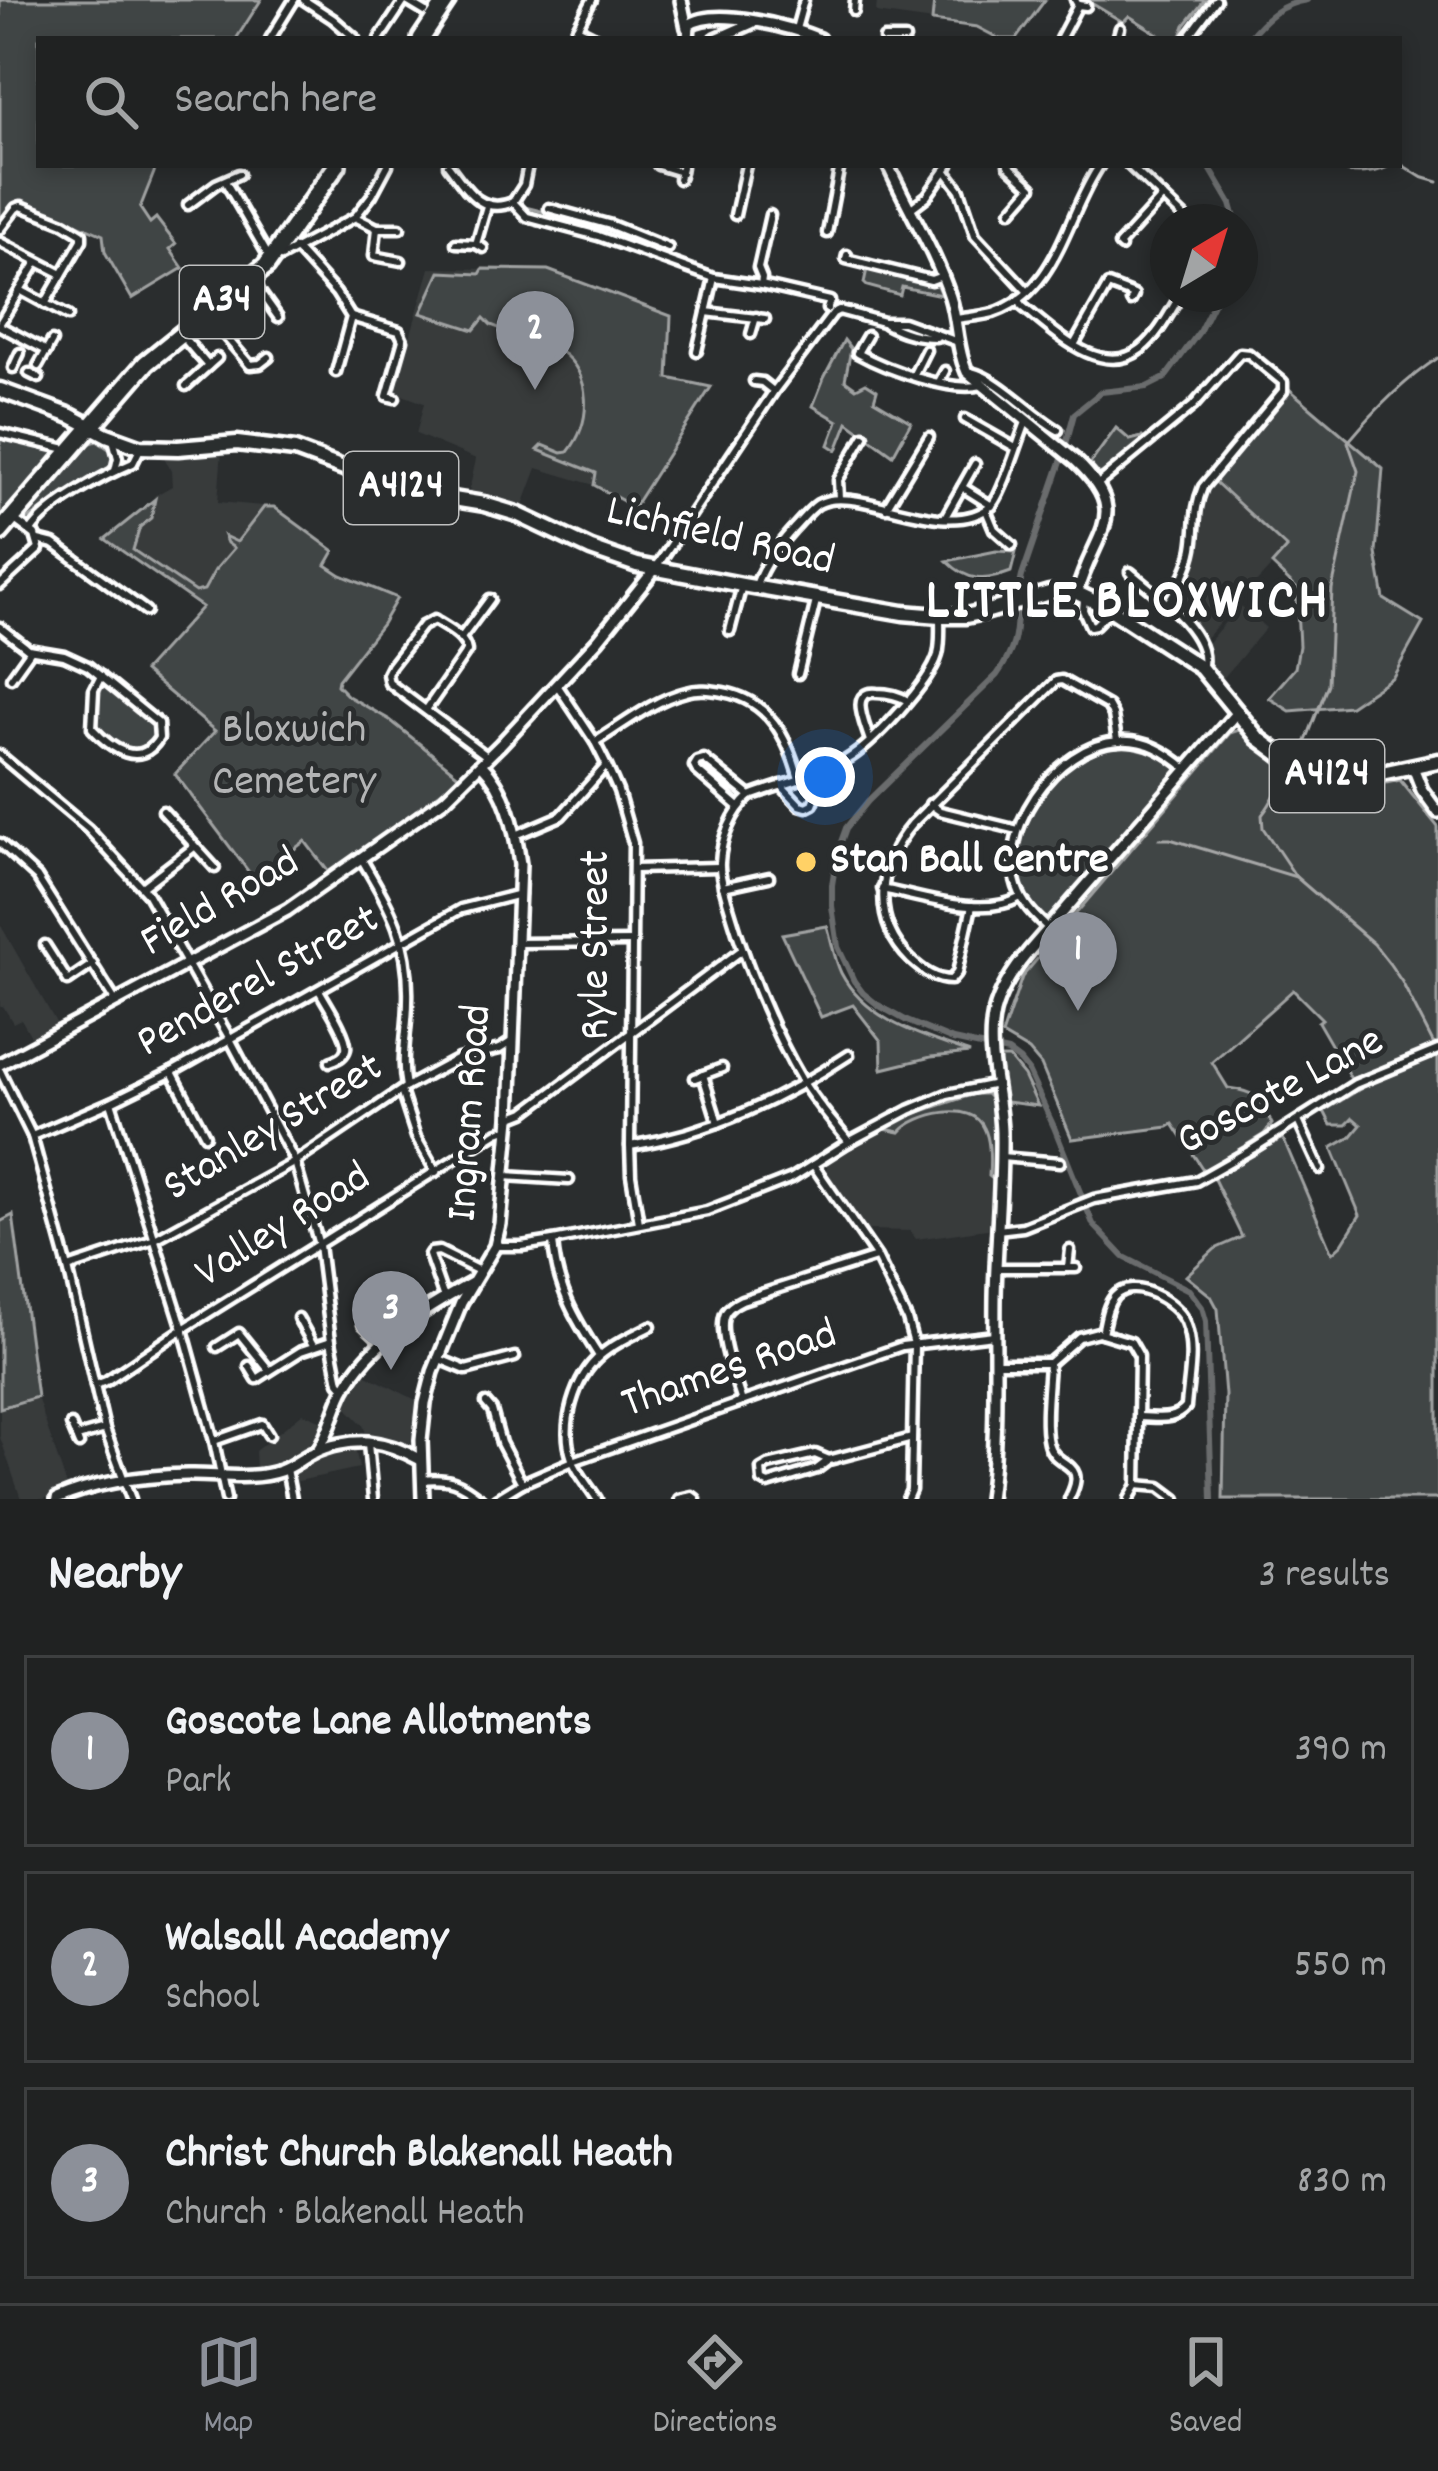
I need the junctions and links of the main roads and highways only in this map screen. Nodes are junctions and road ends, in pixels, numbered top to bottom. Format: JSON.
{"nodes":[{"id":1,"x":447,"y":0,"type":"edge"},
{"id":2,"x":423,"y":36,"type":"edge"},
{"id":3,"x":335,"y":168,"type":"edge"},
{"id":4,"x":0,"y":390,"type":"edge"},
{"id":5,"x":90,"y":424,"type":"junction"},
{"id":6,"x":0,"y":532,"type":"edge"},
{"id":7,"x":1438,"y":761,"type":"edge"}],
"edges":[{"from":1,"to":2,"type":"highway"},
{"from":3,"to":5,"type":"highway","number":"A34"},
{"from":4,"to":5,"type":"main road","number":"A4124"},
{"from":5,"to":6,"type":"highway","number":"A34"},
{"from":5,"to":7,"type":"main road","name":"Lichfield Road","number":"A4124"}]}
